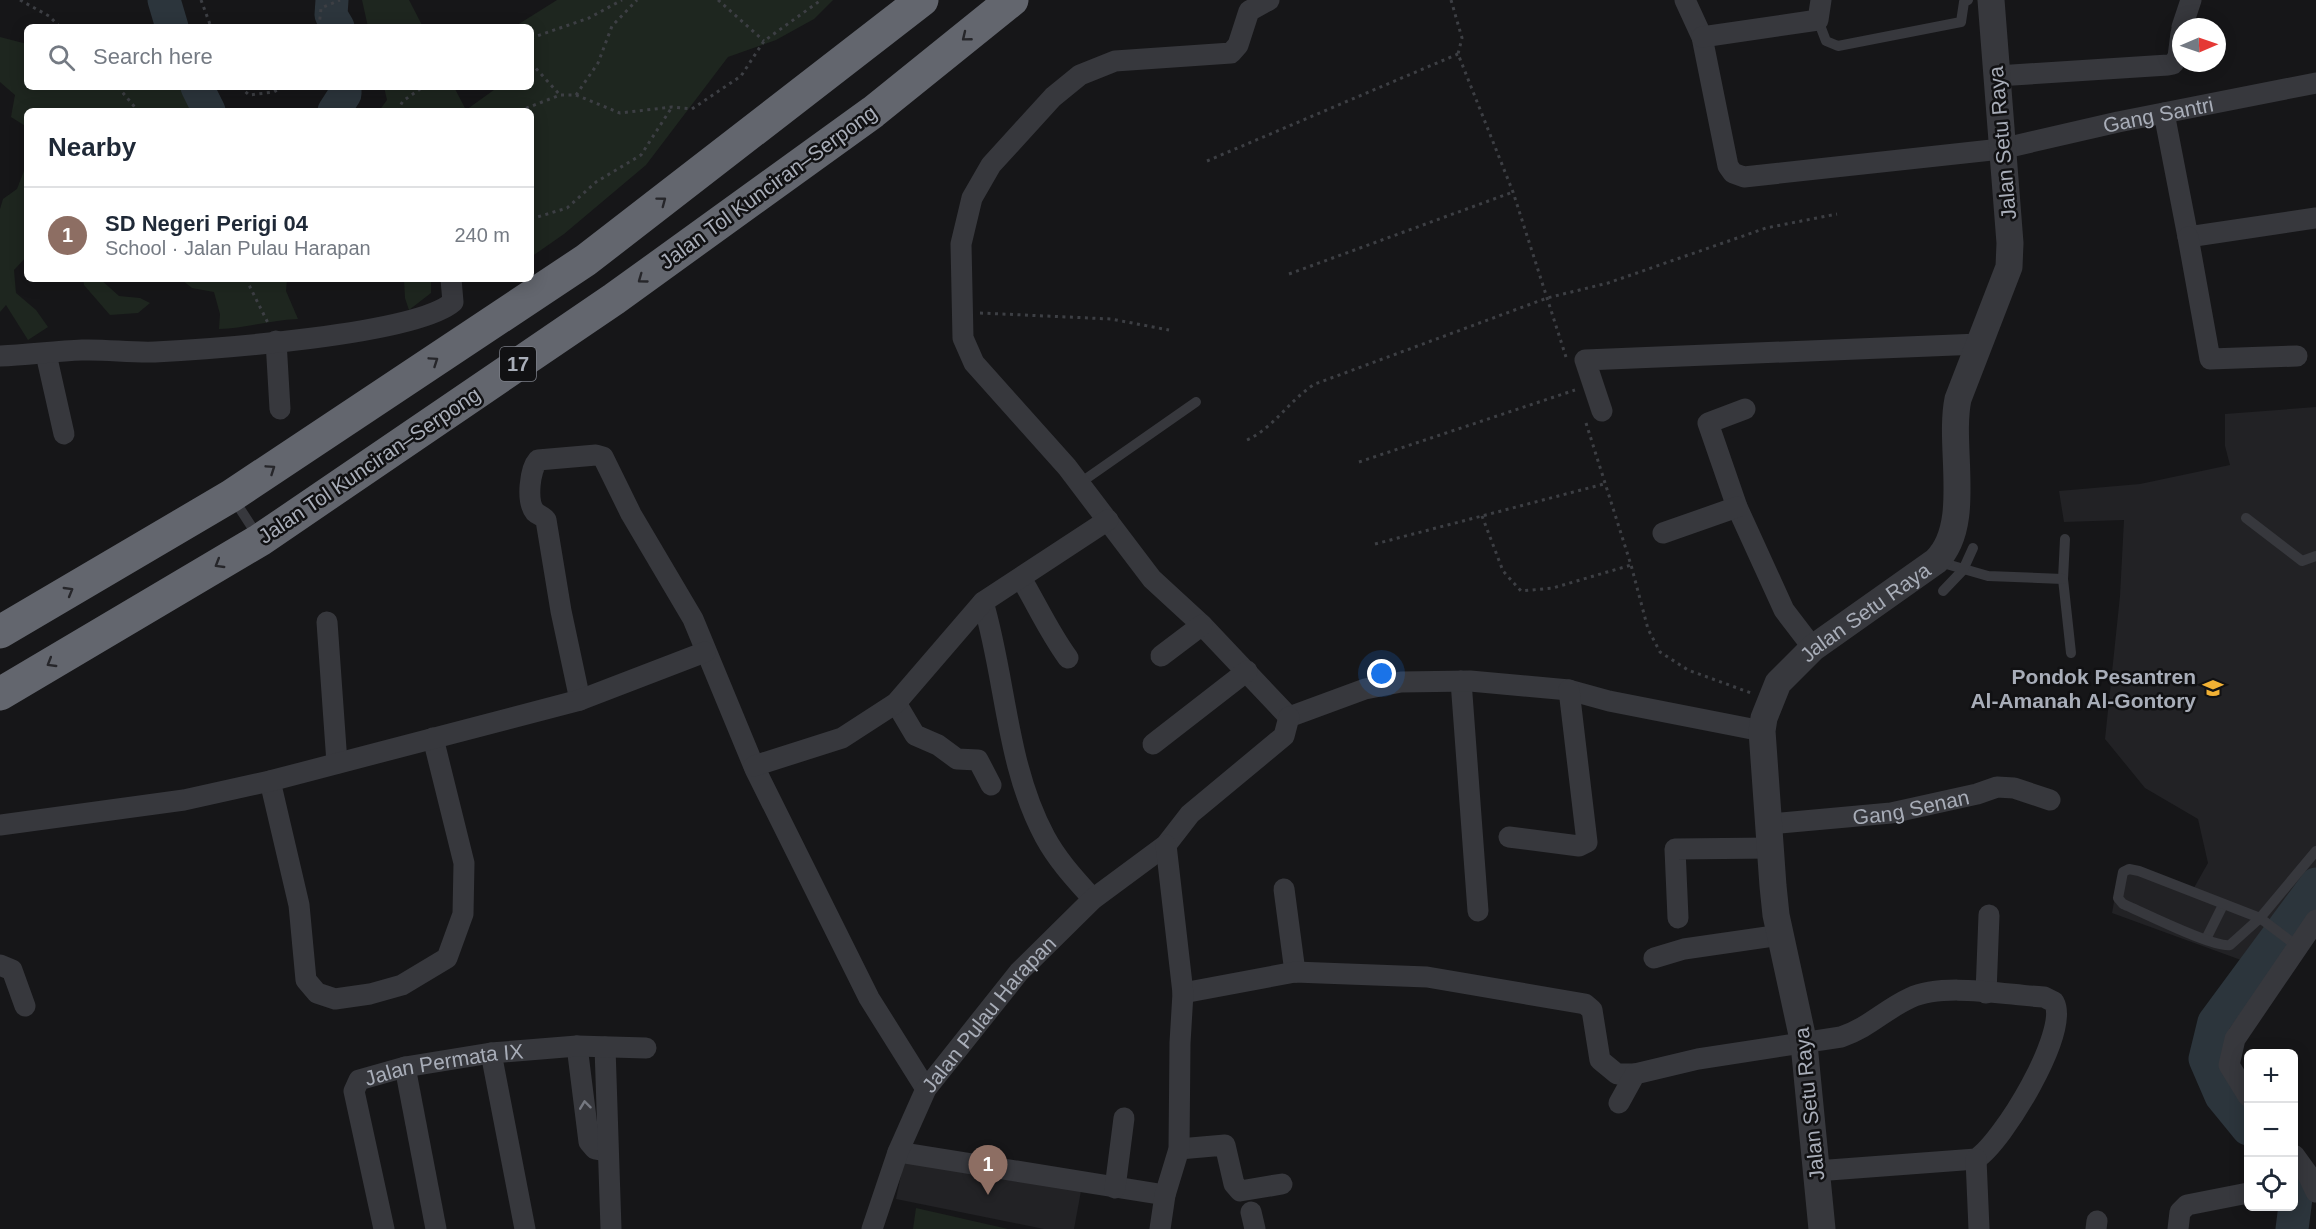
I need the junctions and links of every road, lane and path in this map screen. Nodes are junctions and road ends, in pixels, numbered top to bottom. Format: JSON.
{"nodes":[{"id":1,"x":20,"y":0,"type":"edge"},
{"id":2,"x":201,"y":0,"type":"edge"},
{"id":3,"x":340,"y":0,"type":"edge"},
{"id":4,"x":622,"y":0,"type":"edge"},
{"id":5,"x":637,"y":0,"type":"edge"},
{"id":6,"x":718,"y":0,"type":"edge"},
{"id":7,"x":821,"y":0,"type":"edge"},
{"id":8,"x":922,"y":0,"type":"edge"},
{"id":9,"x":1012,"y":0,"type":"edge"},
{"id":10,"x":1269,"y":0,"type":"edge"},
{"id":11,"x":1685,"y":0,"type":"edge"},
{"id":12,"x":1968,"y":0,"type":"edge"},
{"id":13,"x":1991,"y":0,"type":"edge"},
{"id":14,"x":2191,"y":0,"type":"edge"},
{"id":15,"x":1820,"y":10,"type":"edge"},
{"id":16,"x":2185,"y":18,"type":"edge"},
{"id":17,"x":57,"y":24,"type":"edge"},
{"id":18,"x":210,"y":24,"type":"edge"},
{"id":19,"x":319,"y":24,"type":"edge"},
{"id":20,"x":534,"y":37,"type":"edge"},
{"id":21,"x":1702,"y":37,"type":"junction"},
{"id":22,"x":764,"y":41,"type":"junction"},
{"id":23,"x":1458,"y":54,"type":"dead end"},
{"id":24,"x":2172,"y":64,"type":"edge"},
{"id":25,"x":534,"y":66,"type":"edge"},
{"id":26,"x":1997,"y":76,"type":"junction"},
{"id":27,"x":2316,"y":83,"type":"edge"},
{"id":28,"x":121,"y":90,"type":"edge"},
{"id":29,"x":243,"y":90,"type":"edge"},
{"id":30,"x":277,"y":90,"type":"edge"},
{"id":31,"x":418,"y":90,"type":"edge"},
{"id":32,"x":560,"y":95,"type":"junction"},
{"id":33,"x":576,"y":95,"type":"junction"},
{"id":34,"x":672,"y":107,"type":"junction"},
{"id":35,"x":136,"y":108,"type":"edge"},
{"id":36,"x":399,"y":108,"type":"edge"},
{"id":37,"x":527,"y":108,"type":"edge"},
{"id":38,"x":2163,"y":113,"type":"junction"},
{"id":39,"x":2001,"y":149,"type":"junction"},
{"id":40,"x":1207,"y":161,"type":"dead end"},
{"id":41,"x":1513,"y":192,"type":"dead end"},
{"id":42,"x":1837,"y":214,"type":"dead end"},
{"id":43,"x":534,"y":218,"type":"edge"},
{"id":44,"x":2316,"y":218,"type":"edge"},
{"id":45,"x":2188,"y":237,"type":"junction"},
{"id":46,"x":1289,"y":274,"type":"dead end"},
{"id":47,"x":247,"y":282,"type":"edge"},
{"id":48,"x":452,"y":282,"type":"edge"},
{"id":49,"x":962,"y":312,"type":"junction"},
{"id":50,"x":1169,"y":330,"type":"dead end"},
{"id":51,"x":276,"y":341,"type":"junction"},
{"id":52,"x":1979,"y":344,"type":"junction"},
{"id":53,"x":46,"y":354,"type":"junction"},
{"id":54,"x":0,"y":356,"type":"edge"},
{"id":55,"x":2297,"y":356,"type":"dead end"},
{"id":56,"x":1576,"y":389,"type":"dead end"},
{"id":57,"x":1196,"y":402,"type":"dead end"},
{"id":58,"x":1745,"y":409,"type":"dead end"},
{"id":59,"x":280,"y":410,"type":"dead end"},
{"id":60,"x":1602,"y":411,"type":"dead end"},
{"id":61,"x":64,"y":434,"type":"dead end"},
{"id":62,"x":1246,"y":440,"type":"dead end"},
{"id":63,"x":1359,"y":462,"type":"dead end"},
{"id":64,"x":1080,"y":483,"type":"junction"},
{"id":65,"x":1604,"y":484,"type":"dead end"},
{"id":66,"x":231,"y":496,"type":"junction"},
{"id":67,"x":1737,"y":507,"type":"junction"},
{"id":68,"x":1482,"y":516,"type":"junction"},
{"id":69,"x":2246,"y":519,"type":"dead end"},
{"id":70,"x":1108,"y":520,"type":"junction"},
{"id":71,"x":1663,"y":533,"type":"dead end"},
{"id":72,"x":1960,"y":535,"type":"junction"},
{"id":73,"x":2065,"y":539,"type":"dead end"},
{"id":74,"x":260,"y":540,"type":"junction"},
{"id":75,"x":1375,"y":544,"type":"dead end"},
{"id":76,"x":2316,"y":556,"type":"edge"},
{"id":77,"x":1936,"y":561,"type":"junction"},
{"id":78,"x":1631,"y":565,"type":"dead end"},
{"id":79,"x":1963,"y":570,"type":"junction"},
{"id":80,"x":1021,"y":578,"type":"junction"},
{"id":81,"x":2063,"y":579,"type":"junction"},
{"id":82,"x":1943,"y":591,"type":"dead end"},
{"id":83,"x":983,"y":602,"type":"junction"},
{"id":84,"x":327,"y":622,"type":"dead end"},
{"id":85,"x":1202,"y":625,"type":"junction"},
{"id":86,"x":0,"y":632,"type":"edge"},
{"id":87,"x":1813,"y":648,"type":"junction"},
{"id":88,"x":705,"y":652,"type":"junction"},
{"id":89,"x":2071,"y":653,"type":"dead end"},
{"id":90,"x":1161,"y":656,"type":"dead end"},
{"id":91,"x":1068,"y":658,"type":"dead end"},
{"id":92,"x":1247,"y":671,"type":"junction"},
{"id":93,"x":1461,"y":681,"type":"junction"},
{"id":94,"x":1569,"y":690,"type":"junction"},
{"id":95,"x":0,"y":693,"type":"edge"},
{"id":96,"x":580,"y":700,"type":"junction"},
{"id":97,"x":896,"y":703,"type":"junction"},
{"id":98,"x":1289,"y":717,"type":"junction"},
{"id":99,"x":1761,"y":731,"type":"junction"},
{"id":100,"x":433,"y":738,"type":"junction"},
{"id":101,"x":1153,"y":744,"type":"dead end"},
{"id":102,"x":337,"y":763,"type":"junction"},
{"id":103,"x":754,"y":766,"type":"junction"},
{"id":104,"x":270,"y":781,"type":"junction"},
{"id":105,"x":991,"y":784,"type":"dead end"},
{"id":106,"x":2050,"y":800,"type":"dead end"},
{"id":107,"x":0,"y":825,"type":"edge"},
{"id":108,"x":1771,"y":836,"type":"junction"},
{"id":109,"x":1509,"y":837,"type":"dead end"},
{"id":110,"x":1166,"y":845,"type":"junction"},
{"id":111,"x":2316,"y":851,"type":"edge"},
{"id":112,"x":1284,"y":889,"type":"dead end"},
{"id":113,"x":1093,"y":899,"type":"junction"},
{"id":114,"x":2223,"y":905,"type":"junction"},
{"id":115,"x":1478,"y":911,"type":"dead end"},
{"id":116,"x":1989,"y":915,"type":"dead end"},
{"id":117,"x":1678,"y":918,"type":"dead end"},
{"id":118,"x":2260,"y":918,"type":"junction"},
{"id":119,"x":2316,"y":920,"type":"edge"},
{"id":120,"x":1781,"y":935,"type":"junction"},
{"id":121,"x":2206,"y":939,"type":"junction"},
{"id":122,"x":2294,"y":943,"type":"junction"},
{"id":123,"x":1654,"y":958,"type":"dead end"},
{"id":124,"x":0,"y":964,"type":"edge"},
{"id":125,"x":1295,"y":972,"type":"junction"},
{"id":126,"x":1183,"y":993,"type":"junction"},
{"id":127,"x":1986,"y":993,"type":"junction"},
{"id":128,"x":25,"y":1006,"type":"dead end"},
{"id":129,"x":1804,"y":1044,"type":"junction"},
{"id":130,"x":577,"y":1046,"type":"junction"},
{"id":131,"x":605,"y":1047,"type":"junction"},
{"id":132,"x":646,"y":1048,"type":"dead end"},
{"id":133,"x":491,"y":1053,"type":"junction"},
{"id":134,"x":405,"y":1067,"type":"junction"},
{"id":135,"x":1635,"y":1074,"type":"junction"},
{"id":136,"x":926,"y":1089,"type":"junction"},
{"id":137,"x":2244,"y":1090,"type":"edge"},
{"id":138,"x":1619,"y":1103,"type":"dead end"},
{"id":139,"x":1124,"y":1118,"type":"dead end"},
{"id":140,"x":1179,"y":1149,"type":"junction"},
{"id":141,"x":606,"y":1152,"type":"junction"},
{"id":142,"x":898,"y":1152,"type":"junction"},
{"id":143,"x":2295,"y":1157,"type":"edge"},
{"id":144,"x":1976,"y":1159,"type":"junction"},
{"id":145,"x":1816,"y":1171,"type":"junction"},
{"id":146,"x":2304,"y":1181,"type":"edge"},
{"id":147,"x":1282,"y":1184,"type":"dead end"},
{"id":148,"x":1115,"y":1188,"type":"junction"},
{"id":149,"x":2244,"y":1194,"type":"edge"},
{"id":150,"x":1165,"y":1196,"type":"junction"},
{"id":151,"x":384,"y":1229,"type":"edge"},
{"id":152,"x":436,"y":1229,"type":"edge"},
{"id":153,"x":525,"y":1229,"type":"edge"},
{"id":154,"x":611,"y":1229,"type":"edge"},
{"id":155,"x":872,"y":1229,"type":"edge"},
{"id":156,"x":1160,"y":1229,"type":"edge"},
{"id":157,"x":1822,"y":1229,"type":"edge"},
{"id":158,"x":1979,"y":1229,"type":"edge"},
{"id":159,"x":2178,"y":1229,"type":"edge"}],
"edges":[{"from":1,"to":17,"type":"path"},
{"from":2,"to":18,"type":"path"},
{"from":3,"to":19,"type":"path"},
{"from":4,"to":20,"type":"path"},
{"from":5,"to":33,"type":"path"},
{"from":6,"to":22,"type":"path"},
{"from":7,"to":22,"type":"path"},
{"from":66,"to":8,"type":"highway","number":"17","one_way":true},
{"from":9,"to":74,"type":"highway","name":"Jalan Tol Kunciran–Serpong","number":"17","one_way":true},
{"from":10,"to":49,"type":"street"},
{"from":11,"to":21,"type":"street"},
{"from":12,"to":15,"type":"lane"},
{"from":13,"to":26,"type":"street","name":"Jalan Setu Raya"},
{"from":14,"to":16,"type":"street"},
{"from":15,"to":21,"type":"street"},
{"from":21,"to":39,"type":"street","name":"Gang Santri"},
{"from":22,"to":34,"type":"path"},
{"from":23,"to":40,"type":"path"},
{"from":24,"to":26,"type":"street"},
{"from":25,"to":32,"type":"path"},
{"from":26,"to":39,"type":"street","name":"Jalan Setu Raya"},
{"from":27,"to":38,"type":"street","name":"Gang Santri"},
{"from":28,"to":35,"type":"path"},
{"from":29,"to":30,"type":"path"},
{"from":31,"to":36,"type":"path"},
{"from":32,"to":33,"type":"path"},
{"from":32,"to":37,"type":"path"},
{"from":33,"to":34,"type":"path"},
{"from":34,"to":43,"type":"path"},
{"from":38,"to":39,"type":"street","name":"Gang Santri"},
{"from":38,"to":45,"type":"street"},
{"from":39,"to":52,"type":"street","name":"Jalan Setu Raya"},
{"from":41,"to":46,"type":"path"},
{"from":42,"to":62,"type":"path"},
{"from":44,"to":45,"type":"street"},
{"from":45,"to":55,"type":"street"},
{"from":47,"to":51,"type":"path"},
{"from":48,"to":51,"type":"street"},
{"from":49,"to":50,"type":"path"},
{"from":49,"to":64,"type":"street"},
{"from":51,"to":53,"type":"street"},
{"from":51,"to":59,"type":"street"},
{"from":52,"to":60,"type":"street"},
{"from":52,"to":72,"type":"street","name":"Jalan Setu Raya"},
{"from":53,"to":54,"type":"street"},
{"from":53,"to":61,"type":"street"},
{"from":56,"to":63,"type":"path"},
{"from":57,"to":64,"type":"lane"},
{"from":58,"to":67,"type":"street"},
{"from":64,"to":70,"type":"street"},
{"from":65,"to":68,"type":"path"},
{"from":66,"to":74,"type":"lane"},
{"from":86,"to":66,"type":"highway","number":"17","one_way":true},
{"from":67,"to":71,"type":"street"},
{"from":67,"to":87,"type":"street"},
{"from":68,"to":75,"type":"path"},
{"from":68,"to":78,"type":"path"},
{"from":69,"to":76,"type":"lane"},
{"from":70,"to":80,"type":"street"},
{"from":70,"to":85,"type":"street"},
{"from":72,"to":77,"type":"street","name":"Jalan Setu Raya"},
{"from":72,"to":79,"type":"lane"},
{"from":73,"to":81,"type":"lane"},
{"from":74,"to":95,"type":"highway","name":"Jalan Tol Kunciran–Serpong","number":"17","one_way":true},
{"from":77,"to":79,"type":"lane"},
{"from":77,"to":87,"type":"street","name":"Jalan Setu Raya"},
{"from":79,"to":81,"type":"lane"},
{"from":79,"to":82,"type":"lane"},
{"from":80,"to":83,"type":"street"},
{"from":80,"to":91,"type":"street"},
{"from":81,"to":89,"type":"lane"},
{"from":83,"to":97,"type":"street"},
{"from":83,"to":113,"type":"street"},
{"from":84,"to":102,"type":"street"},
{"from":85,"to":90,"type":"street"},
{"from":85,"to":92,"type":"street"},
{"from":87,"to":99,"type":"street","name":"Jalan Setu Raya"},
{"from":88,"to":96,"type":"street"},
{"from":88,"to":96,"type":"street"},
{"from":88,"to":103,"type":"street"},
{"from":92,"to":98,"type":"street"},
{"from":92,"to":101,"type":"street"},
{"from":93,"to":94,"type":"street"},
{"from":93,"to":98,"type":"street"},
{"from":93,"to":115,"type":"street"},
{"from":94,"to":99,"type":"street"},
{"from":94,"to":109,"type":"street"},
{"from":96,"to":100,"type":"street"},
{"from":97,"to":103,"type":"street"},
{"from":97,"to":105,"type":"street"},
{"from":98,"to":110,"type":"street","name":"Jalan Pulau Harapan"},
{"from":99,"to":108,"type":"street","name":"Jalan Setu Raya"},
{"from":100,"to":102,"type":"street"},
{"from":100,"to":104,"type":"street"},
{"from":102,"to":104,"type":"street"},
{"from":103,"to":136,"type":"street"},
{"from":104,"to":107,"type":"street"},
{"from":106,"to":108,"type":"street","name":"Gang Senan"},
{"from":108,"to":117,"type":"street","name":"Gang Senan"},
{"from":108,"to":120,"type":"street","name":"Jalan Setu Raya"},
{"from":110,"to":113,"type":"street","name":"Jalan Pulau Harapan"},
{"from":110,"to":126,"type":"street"},
{"from":111,"to":118,"type":"lane"},
{"from":112,"to":125,"type":"street"},
{"from":113,"to":136,"type":"street","name":"Jalan Pulau Harapan"},
{"from":114,"to":118,"type":"lane"},
{"from":114,"to":121,"type":"lane"},
{"from":114,"to":121,"type":"lane"},
{"from":116,"to":127,"type":"street"},
{"from":118,"to":121,"type":"lane"},
{"from":118,"to":122,"type":"lane"},
{"from":119,"to":122,"type":"street"},
{"from":120,"to":123,"type":"street"},
{"from":120,"to":129,"type":"street","name":"Jalan Setu Raya"},
{"from":122,"to":137,"type":"street"},
{"from":124,"to":128,"type":"street"},
{"from":125,"to":126,"type":"street"},
{"from":125,"to":135,"type":"street"},
{"from":126,"to":140,"type":"street"},
{"from":127,"to":129,"type":"street"},
{"from":127,"to":144,"type":"street"},
{"from":129,"to":135,"type":"street"},
{"from":129,"to":145,"type":"street","name":"Jalan Setu Raya"},
{"from":130,"to":131,"type":"street","name":"Jalan Permata IX"},
{"from":130,"to":133,"type":"street","name":"Jalan Permata IX"},
{"from":141,"to":130,"type":"street","one_way":true},
{"from":131,"to":132,"type":"street","name":"Jalan Permata IX"},
{"from":131,"to":141,"type":"street"},
{"from":133,"to":134,"type":"street","name":"Jalan Permata IX"},
{"from":133,"to":153,"type":"street"},
{"from":134,"to":151,"type":"street","name":"Jalan Permata IX"},
{"from":134,"to":152,"type":"street"},
{"from":135,"to":138,"type":"street"},
{"from":136,"to":142,"type":"street","name":"Jalan Pulau Harapan"},
{"from":139,"to":148,"type":"street"},
{"from":140,"to":147,"type":"street"},
{"from":140,"to":150,"type":"street"},
{"from":141,"to":154,"type":"street"},
{"from":142,"to":148,"type":"street"},
{"from":142,"to":155,"type":"street","name":"Jalan Pulau Harapan"},
{"from":143,"to":146,"type":"street"},
{"from":144,"to":145,"type":"street"},
{"from":144,"to":158,"type":"street"},
{"from":145,"to":157,"type":"street","name":"Jalan Setu Raya"},
{"from":148,"to":150,"type":"street"},
{"from":149,"to":159,"type":"street"},
{"from":150,"to":156,"type":"street"}]}
